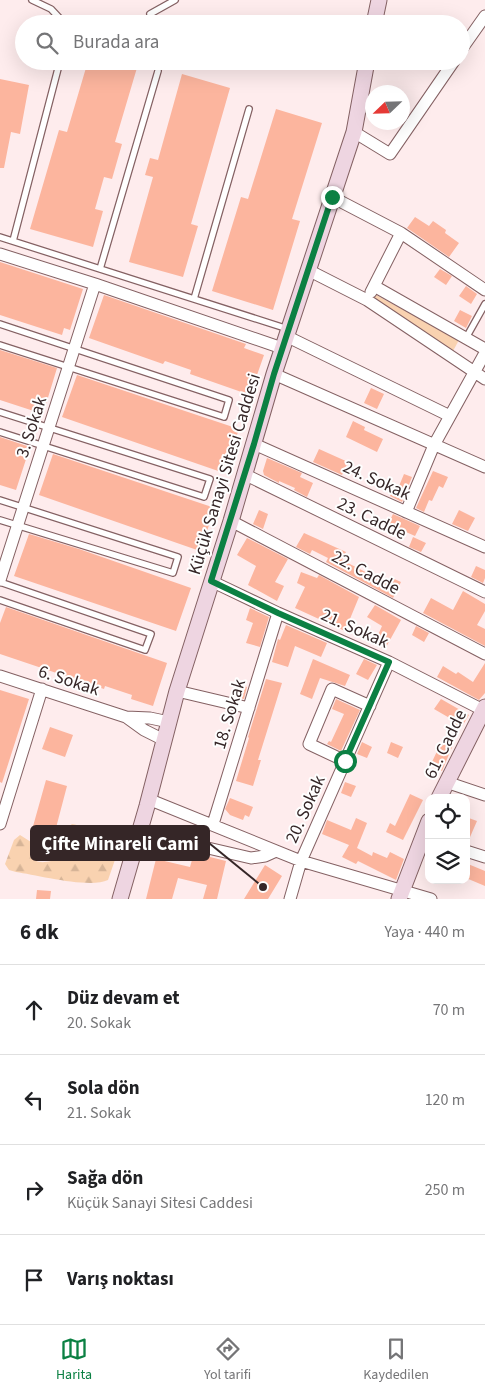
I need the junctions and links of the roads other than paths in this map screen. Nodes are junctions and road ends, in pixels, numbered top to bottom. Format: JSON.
{"nodes":[{"id":1,"x":32,"y":0,"type":"edge"},
{"id":2,"x":175,"y":0,"type":"edge"},
{"id":3,"x":379,"y":0,"type":"edge"},
{"id":4,"x":150,"y":14,"type":"dead end"},
{"id":5,"x":57,"y":15,"type":"edge"},
{"id":6,"x":376,"y":15,"type":"edge"},
{"id":7,"x":485,"y":16,"type":"edge"},
{"id":8,"x":470,"y":37,"type":"edge"},
{"id":9,"x":58,"y":70,"type":"edge"},
{"id":10,"x":365,"y":70,"type":"edge"},
{"id":11,"x":448,"y":70,"type":"edge"},
{"id":12,"x":158,"y":71,"type":"dead end"},
{"id":13,"x":249,"y":109,"type":"dead end"},
{"id":14,"x":354,"y":132,"type":"junction"},
{"id":15,"x":332,"y":197,"type":"junction"},
{"id":16,"x":401,"y":234,"type":"junction"},
{"id":17,"x":0,"y":237,"type":"edge"},
{"id":18,"x":13,"y":241,"type":"junction"},
{"id":19,"x":0,"y":254,"type":"edge"},
{"id":20,"x":100,"y":269,"type":"junction"},
{"id":21,"x":308,"y":270,"type":"junction"},
{"id":22,"x":95,"y":284,"type":"junction"},
{"id":23,"x":374,"y":286,"type":"junction"},
{"id":24,"x":485,"y":290,"type":"edge"},
{"id":25,"x":194,"y":299,"type":"junction"},
{"id":26,"x":367,"y":300,"type":"junction"},
{"id":27,"x":485,"y":304,"type":"edge"},
{"id":28,"x":0,"y":324,"type":"edge"},
{"id":29,"x":286,"y":338,"type":"junction"},
{"id":30,"x":466,"y":338,"type":"junction"},
{"id":31,"x":0,"y":345,"type":"edge"},
{"id":32,"x":74,"y":349,"type":"junction"},
{"id":33,"x":485,"y":350,"type":"edge"},
{"id":34,"x":485,"y":353,"type":"edge"},
{"id":35,"x":68,"y":367,"type":"junction"},
{"id":36,"x":474,"y":372,"type":"junction"},
{"id":37,"x":274,"y":374,"type":"junction"},
{"id":38,"x":485,"y":379,"type":"edge"},
{"id":39,"x":0,"y":412,"type":"edge"},
{"id":40,"x":450,"y":416,"type":"junction"},
{"id":41,"x":49,"y":428,"type":"junction"},
{"id":42,"x":0,"y":432,"type":"edge"},
{"id":43,"x":254,"y":444,"type":"junction"},
{"id":44,"x":43,"y":445,"type":"junction"},
{"id":45,"x":434,"y":445,"type":"junction"},
{"id":46,"x":485,"y":467,"type":"edge"},
{"id":47,"x":244,"y":474,"type":"junction"},
{"id":48,"x":0,"y":500,"type":"edge"},
{"id":49,"x":23,"y":507,"type":"junction"},
{"id":50,"x":406,"y":512,"type":"junction"},
{"id":51,"x":0,"y":520,"type":"edge"},
{"id":52,"x":231,"y":521,"type":"junction"},
{"id":53,"x":18,"y":525,"type":"junction"},
{"id":54,"x":485,"y":547,"type":"edge"},
{"id":55,"x":0,"y":581,"type":"edge"},
{"id":56,"x":211,"y":581,"type":"junction"},
{"id":57,"x":485,"y":592,"type":"edge"},
{"id":58,"x":0,"y":600,"type":"edge"},
{"id":59,"x":278,"y":613,"type":"junction"},
{"id":60,"x":485,"y":654,"type":"edge"},
{"id":61,"x":389,"y":662,"type":"junction"},
{"id":62,"x":0,"y":676,"type":"edge"},
{"id":63,"x":42,"y":689,"type":"junction"},
{"id":64,"x":177,"y":691,"type":"junction"},
{"id":65,"x":370,"y":706,"type":"junction"},
{"id":66,"x":249,"y":708,"type":"junction"},
{"id":67,"x":484,"y":708,"type":"edge"},
{"id":68,"x":126,"y":717,"type":"junction"},
{"id":69,"x":169,"y":722,"type":"junction"},
{"id":70,"x":479,"y":731,"type":"edge"},
{"id":71,"x":164,"y":740,"type":"junction"},
{"id":72,"x":345,"y":761,"type":"junction"},
{"id":73,"x":446,"y":782,"type":"junction"},
{"id":74,"x":441,"y":794,"type":"edge"},
{"id":75,"x":485,"y":796,"type":"edge"},
{"id":76,"x":148,"y":799,"type":"junction"},
{"id":77,"x":0,"y":824,"type":"edge"},
{"id":78,"x":212,"y":824,"type":"junction"},
{"id":79,"x":139,"y":832,"type":"junction"},
{"id":80,"x":425,"y":837,"type":"edge"},
{"id":81,"x":276,"y":851,"type":"junction"},
{"id":82,"x":470,"y":852,"type":"edge"},
{"id":83,"x":485,"y":857,"type":"edge"},
{"id":84,"x":301,"y":861,"type":"junction"},
{"id":85,"x":400,"y":895,"type":"edge"},
{"id":86,"x":120,"y":899,"type":"edge"},
{"id":87,"x":290,"y":899,"type":"edge"},
{"id":88,"x":431,"y":899,"type":"edge"}],
"edges":[{"from":1,"to":5,"type":"lane"},
{"from":2,"to":4,"type":"lane"},
{"from":3,"to":6,"type":"street"},
{"from":7,"to":8,"type":"street"},
{"from":9,"to":18,"type":"lane"},
{"from":10,"to":14,"type":"street","name":"Küçük Sanayi Sitesi Caddesi"},
{"from":11,"to":14,"type":"street"},
{"from":12,"to":20,"type":"lane"},
{"from":13,"to":25,"type":"lane"},
{"from":14,"to":15,"type":"street","name":"Küçük Sanayi Sitesi Caddesi"},
{"from":15,"to":16,"type":"street"},
{"from":15,"to":21,"type":"street","name":"Küçük Sanayi Sitesi Caddesi"},
{"from":16,"to":23,"type":"street"},
{"from":16,"to":24,"type":"street"},
{"from":17,"to":18,"type":"lane"},
{"from":18,"to":20,"type":"lane"},
{"from":19,"to":22,"type":"street"},
{"from":20,"to":25,"type":"lane"},
{"from":21,"to":26,"type":"street"},
{"from":21,"to":29,"type":"street","name":"Küçük Sanayi Sitesi Caddesi"},
{"from":22,"to":29,"type":"street"},
{"from":22,"to":32,"type":"street","name":"3. Sokak"},
{"from":23,"to":26,"type":"street"},
{"from":23,"to":30,"type":"street"},
{"from":25,"to":29,"type":"lane"},
{"from":26,"to":36,"type":"street"},
{"from":27,"to":30,"type":"lane"},
{"from":28,"to":32,"type":"lane"},
{"from":29,"to":37,"type":"street","name":"Küçük Sanayi Sitesi Caddesi"},
{"from":29,"to":40,"type":"street"},
{"from":30,"to":33,"type":"street"},
{"from":31,"to":35,"type":"lane"},
{"from":32,"to":35,"type":"street","name":"3. Sokak"},
{"from":32,"to":35,"type":"lane"},
{"from":34,"to":36,"type":"street"},
{"from":35,"to":41,"type":"street","name":"3. Sokak"},
{"from":36,"to":38,"type":"street"},
{"from":36,"to":40,"type":"street"},
{"from":37,"to":43,"type":"street","name":"Küçük Sanayi Sitesi Caddesi"},
{"from":37,"to":45,"type":"street"},
{"from":39,"to":41,"type":"lane"},
{"from":40,"to":45,"type":"street"},
{"from":41,"to":44,"type":"street","name":"3. Sokak"},
{"from":41,"to":44,"type":"lane"},
{"from":42,"to":44,"type":"lane"},
{"from":43,"to":47,"type":"street","name":"Küçük Sanayi Sitesi Caddesi"},
{"from":43,"to":50,"type":"street","name":"24. Sokak"},
{"from":44,"to":49,"type":"street","name":"3. Sokak"},
{"from":45,"to":46,"type":"street"},
{"from":45,"to":50,"type":"street"},
{"from":47,"to":52,"type":"street","name":"Küçük Sanayi Sitesi Caddesi"},
{"from":47,"to":57,"type":"street","name":"23. Cadde"},
{"from":48,"to":49,"type":"lane"},
{"from":49,"to":53,"type":"street","name":"3. Sokak"},
{"from":49,"to":53,"type":"lane"},
{"from":50,"to":54,"type":"street","name":"24. Sokak"},
{"from":51,"to":53,"type":"lane"},
{"from":52,"to":56,"type":"street","name":"Küçük Sanayi Sitesi Caddesi"},
{"from":52,"to":60,"type":"street","name":"22. Cadde"},
{"from":53,"to":55,"type":"street","name":"3. Sokak"},
{"from":55,"to":58,"type":"lane"},
{"from":56,"to":59,"type":"street","name":"21. Sokak"},
{"from":56,"to":64,"type":"street","name":"Küçük Sanayi Sitesi Caddesi"},
{"from":59,"to":61,"type":"street","name":"21. Sokak"},
{"from":59,"to":66,"type":"street","name":"18. Sokak"},
{"from":61,"to":65,"type":"street","name":"20. Sokak"},
{"from":61,"to":67,"type":"street","name":"21. Sokak"},
{"from":62,"to":63,"type":"street","name":"6. Sokak"},
{"from":63,"to":68,"type":"street","name":"6. Sokak"},
{"from":63,"to":77,"type":"street"},
{"from":64,"to":66,"type":"street"},
{"from":64,"to":69,"type":"street","name":"Küçük Sanayi Sitesi Caddesi"},
{"from":65,"to":72,"type":"street","name":"20. Sokak"},
{"from":65,"to":72,"type":"street"},
{"from":66,"to":78,"type":"street","name":"18. Sokak"},
{"from":67,"to":70,"type":"street","name":"61. Cadde"},
{"from":68,"to":69,"type":"street"},
{"from":68,"to":71,"type":"street"},
{"from":69,"to":71,"type":"street","name":"Küçük Sanayi Sitesi Caddesi"},
{"from":70,"to":73,"type":"street","name":"61. Cadde"},
{"from":71,"to":76,"type":"street","name":"Küçük Sanayi Sitesi Caddesi"},
{"from":72,"to":84,"type":"street","name":"20. Sokak"},
{"from":73,"to":74,"type":"street","name":"61. Cadde"},
{"from":73,"to":75,"type":"street"},
{"from":76,"to":78,"type":"street"},
{"from":76,"to":79,"type":"street","name":"Küçük Sanayi Sitesi Caddesi"},
{"from":78,"to":81,"type":"street"},
{"from":79,"to":81,"type":"street"},
{"from":79,"to":86,"type":"street","name":"Küçük Sanayi Sitesi Caddesi"},
{"from":80,"to":85,"type":"street"},
{"from":81,"to":84,"type":"street"},
{"from":82,"to":83,"type":"street"},
{"from":84,"to":85,"type":"street"},
{"from":84,"to":87,"type":"street","name":"20. Sokak"},
{"from":85,"to":88,"type":"street"}]}
